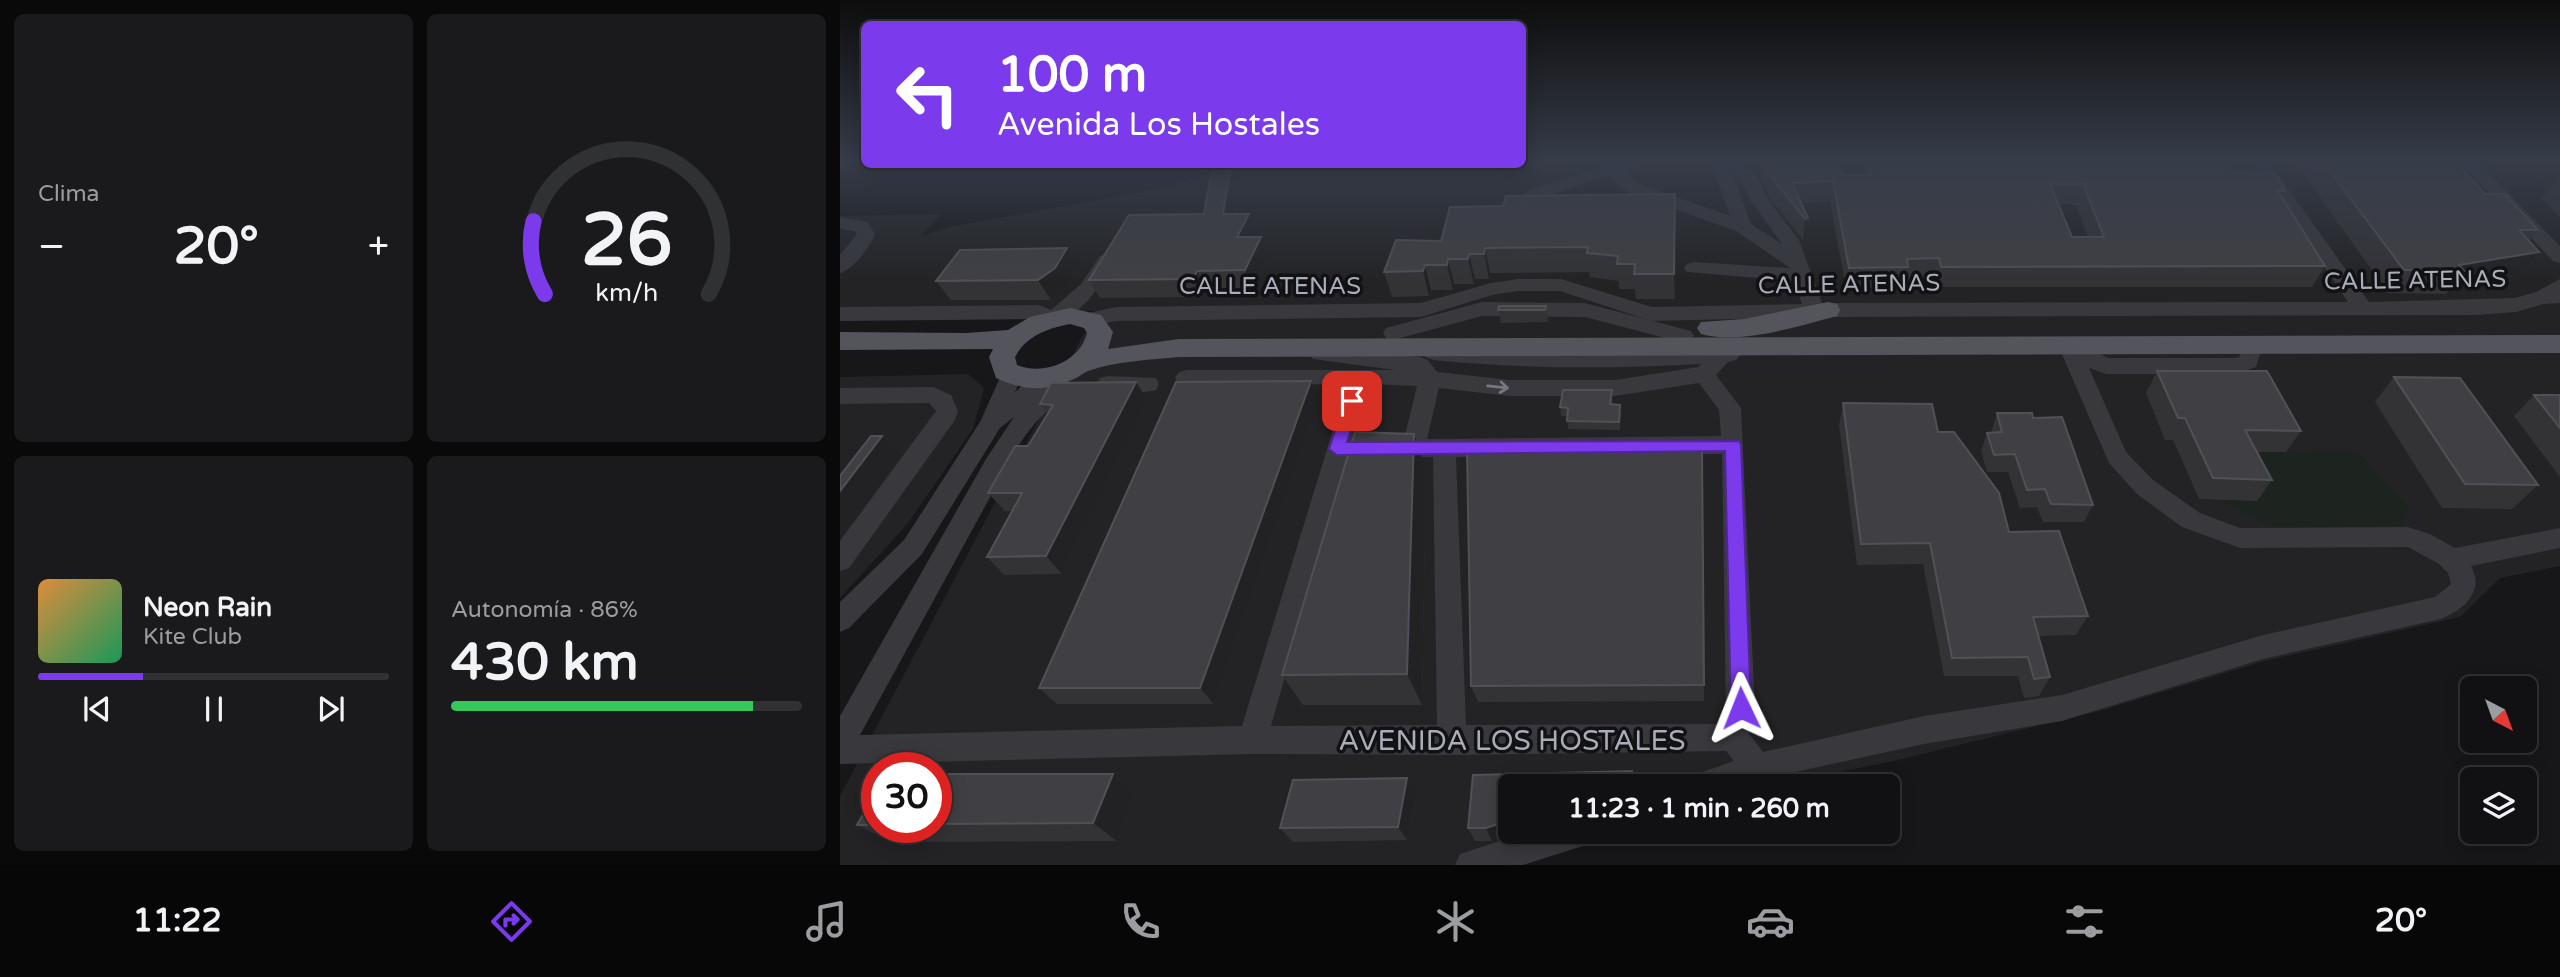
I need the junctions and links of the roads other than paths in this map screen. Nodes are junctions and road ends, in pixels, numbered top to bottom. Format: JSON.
{"nodes":[{"id":1,"x":1521,"y":202,"type":"edge"},
{"id":2,"x":1674,"y":202,"type":"edge"},
{"id":3,"x":1738,"y":202,"type":"edge"},
{"id":4,"x":1761,"y":202,"type":"edge"},
{"id":5,"x":2289,"y":202,"type":"edge"},
{"id":6,"x":2512,"y":202,"type":"edge"},
{"id":7,"x":1514,"y":207,"type":"edge"},
{"id":8,"x":840,"y":223,"type":"edge"},
{"id":9,"x":1743,"y":227,"type":"junction"},
{"id":10,"x":2552,"y":240,"type":"edge"},
{"id":11,"x":1117,"y":244,"type":"edge"},
{"id":12,"x":2560,"y":257,"type":"edge"},
{"id":13,"x":840,"y":267,"type":"edge"},
{"id":14,"x":1694,"y":268,"type":"dead end"},
{"id":15,"x":1800,"y":268,"type":"junction"},
{"id":16,"x":2560,"y":268,"type":"edge"},
{"id":17,"x":1088,"y":289,"type":"junction"},
{"id":18,"x":2554,"y":293,"type":"edge"},
{"id":19,"x":1446,"y":305,"type":"junction"},
{"id":20,"x":2363,"y":308,"type":"junction"},
{"id":21,"x":1482,"y":309,"type":"junction"},
{"id":22,"x":1821,"y":310,"type":"junction"},
{"id":23,"x":840,"y":314,"type":"edge"},
{"id":24,"x":990,"y":315,"type":"junction"},
{"id":25,"x":1053,"y":318,"type":"junction"},
{"id":26,"x":1643,"y":320,"type":"junction"},
{"id":27,"x":1094,"y":326,"type":"junction"},
{"id":28,"x":2560,"y":331,"type":"edge"},
{"id":29,"x":1016,"y":336,"type":"junction"},
{"id":30,"x":1684,"y":336,"type":"junction"},
{"id":31,"x":2560,"y":337,"type":"edge"},
{"id":32,"x":1272,"y":339,"type":"junction"},
{"id":33,"x":840,"y":341,"type":"edge"},
{"id":34,"x":1393,"y":341,"type":"junction"},
{"id":35,"x":2402,"y":344,"type":"junction"},
{"id":36,"x":2560,"y":344,"type":"edge"},
{"id":37,"x":2068,"y":345,"type":"junction"},
{"id":38,"x":1879,"y":346,"type":"junction"},
{"id":39,"x":1179,"y":348,"type":"junction"},
{"id":40,"x":840,"y":355,"type":"edge"},
{"id":41,"x":1083,"y":363,"type":"junction"},
{"id":42,"x":1714,"y":364,"type":"junction"},
{"id":43,"x":1006,"y":370,"type":"junction"},
{"id":44,"x":1360,"y":376,"type":"junction"},
{"id":45,"x":1186,"y":377,"type":"dead end"},
{"id":46,"x":1045,"y":379,"type":"junction"},
{"id":47,"x":1430,"y":379,"type":"junction"},
{"id":48,"x":1148,"y":384,"type":"dead end"},
{"id":49,"x":840,"y":396,"type":"edge"},
{"id":50,"x":989,"y":425,"type":"junction"},
{"id":51,"x":1733,"y":445,"type":"junction"},
{"id":52,"x":1413,"y":448,"type":"junction"},
{"id":53,"x":1444,"y":448,"type":"junction"},
{"id":54,"x":1337,"y":449,"type":"junction"},
{"id":55,"x":2560,"y":538,"type":"edge"},
{"id":56,"x":2454,"y":559,"type":"junction"},
{"id":57,"x":840,"y":560,"type":"edge"},
{"id":58,"x":840,"y":620,"type":"edge"},
{"id":59,"x":1730,"y":732,"type":"junction"},
{"id":60,"x":1252,"y":740,"type":"junction"},
{"id":61,"x":1452,"y":741,"type":"junction"},
{"id":62,"x":840,"y":744,"type":"edge"},
{"id":63,"x":840,"y":750,"type":"edge"},
{"id":64,"x":1757,"y":768,"type":"junction"},
{"id":65,"x":1740,"y":774,"type":"edge"},
{"id":66,"x":1541,"y":844,"type":"edge"},
{"id":67,"x":1471,"y":865,"type":"edge"}],
"edges":[{"from":1,"to":7,"type":"street"},
{"from":2,"to":9,"type":"street"},
{"from":3,"to":9,"type":"street"},
{"from":4,"to":15,"type":"street"},
{"from":5,"to":20,"type":"street"},
{"from":6,"to":10,"type":"street"},
{"from":8,"to":13,"type":"street"},
{"from":9,"to":15,"type":"street"},
{"from":10,"to":12,"type":"street"},
{"from":10,"to":16,"type":"street"},
{"from":11,"to":17,"type":"street"},
{"from":14,"to":15,"type":"street"},
{"from":15,"to":22,"type":"street"},
{"from":17,"to":25,"type":"street"},
{"from":17,"to":27,"type":"street"},
{"from":18,"to":20,"type":"street","name":"CALLE ATENAS"},
{"from":19,"to":21,"type":"street"},
{"from":19,"to":26,"type":"street","name":"CALLE ATENAS"},
{"from":19,"to":27,"type":"street","name":"CALLE ATENAS"},
{"from":20,"to":22,"type":"street","name":"CALLE ATENAS"},
{"from":21,"to":26,"type":"street"},
{"from":21,"to":34,"type":"street"},
{"from":22,"to":26,"type":"main road"},
{"from":23,"to":24,"type":"street"},
{"from":24,"to":25,"type":"street"},
{"from":24,"to":29,"type":"street"},
{"from":25,"to":27,"type":"main road"},
{"from":25,"to":29,"type":"main road"},
{"from":26,"to":30,"type":"street"},
{"from":26,"to":34,"type":"main road"},
{"from":27,"to":32,"type":"main road"},
{"from":27,"to":41,"type":"main road"},
{"from":28,"to":30,"type":"main road"},
{"from":29,"to":33,"type":"main road"},
{"from":29,"to":43,"type":"main road"},
{"from":30,"to":32,"type":"main road"},
{"from":31,"to":35,"type":"main road"},
{"from":32,"to":34,"type":"main road"},
{"from":34,"to":38,"type":"main road"},
{"from":34,"to":39,"type":"main road"},
{"from":34,"to":42,"type":"street"},
{"from":35,"to":36,"type":"main road"},
{"from":35,"to":37,"type":"main road"},
{"from":37,"to":38,"type":"main road"},
{"from":37,"to":56,"type":"street"},
{"from":38,"to":42,"type":"street"},
{"from":39,"to":41,"type":"main road"},
{"from":39,"to":47,"type":"street"},
{"from":40,"to":43,"type":"main road"},
{"from":41,"to":46,"type":"main road"},
{"from":47,"to":42,"type":"street","one_way":true},
{"from":42,"to":51,"type":"street"},
{"from":43,"to":46,"type":"main road"},
{"from":43,"to":50,"type":"street"},
{"from":44,"to":45,"type":"street"},
{"from":44,"to":47,"type":"street"},
{"from":44,"to":54,"type":"street"},
{"from":46,"to":50,"type":"street"},
{"from":47,"to":52,"type":"street"},
{"from":48,"to":62,"type":"street"},
{"from":49,"to":57,"type":"street"},
{"from":50,"to":58,"type":"street"},
{"from":51,"to":53,"type":"street"},
{"from":51,"to":59,"type":"street"},
{"from":52,"to":53,"type":"street"},
{"from":52,"to":54,"type":"street"},
{"from":53,"to":61,"type":"street"},
{"from":54,"to":60,"type":"street"},
{"from":55,"to":56,"type":"street"},
{"from":56,"to":64,"type":"street"},
{"from":59,"to":61,"type":"street","name":"AVENIDA LOS HOSTALES"},
{"from":59,"to":64,"type":"street"},
{"from":60,"to":61,"type":"street","name":"AVENIDA LOS HOSTALES"},
{"from":60,"to":63,"type":"street","name":"AVENIDA LOS HOSTALES"},
{"from":64,"to":65,"type":"street"},
{"from":66,"to":67,"type":"street"}]}
